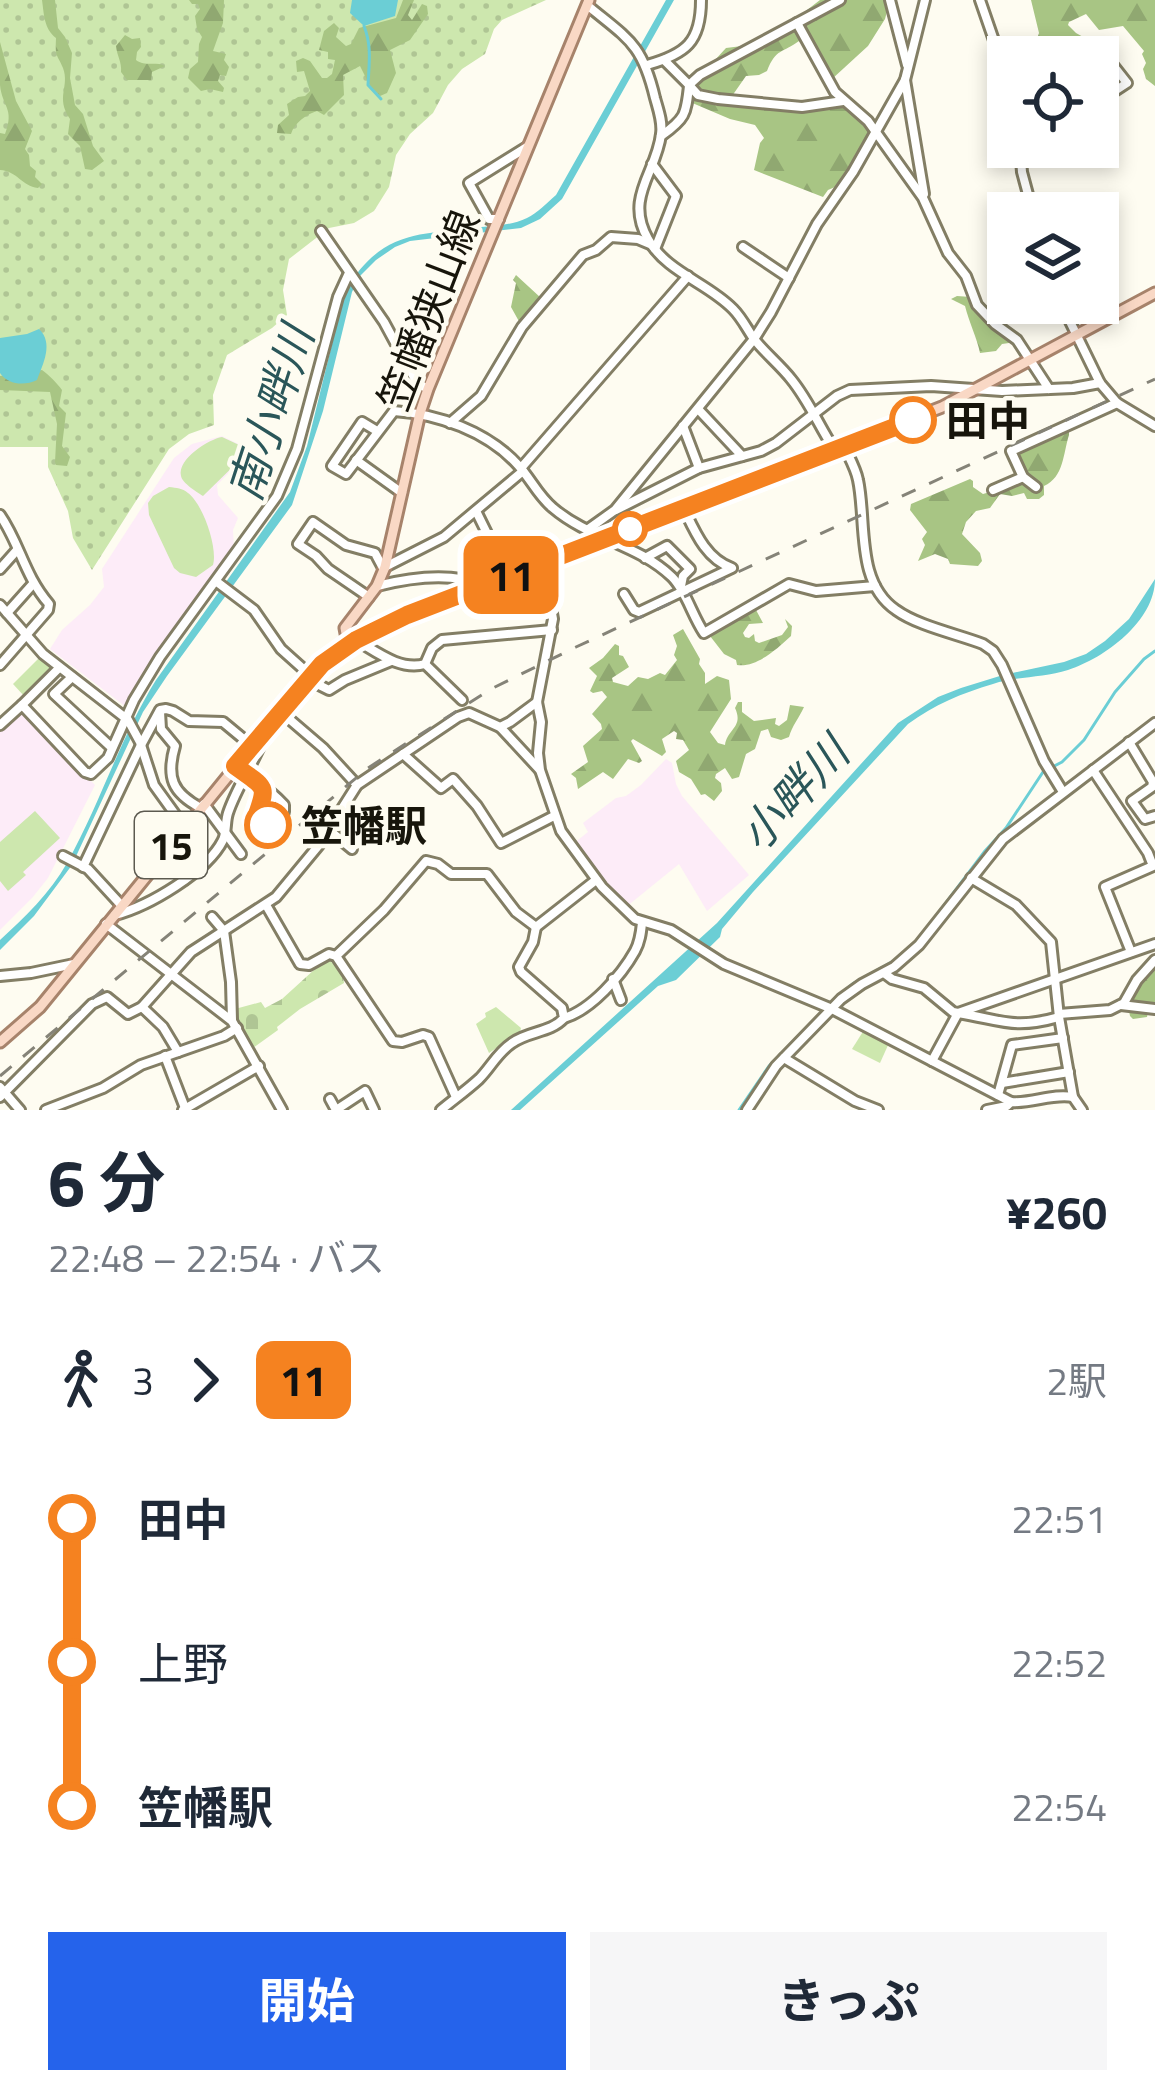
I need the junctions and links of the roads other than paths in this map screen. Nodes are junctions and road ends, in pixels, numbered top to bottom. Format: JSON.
{"nodes":[{"id":1,"x":701,"y":0,"type":"edge"},
{"id":2,"x":840,"y":0,"type":"edge"},
{"id":3,"x":890,"y":0,"type":"edge"},
{"id":4,"x":925,"y":0,"type":"edge"},
{"id":5,"x":980,"y":0,"type":"edge"},
{"id":6,"x":588,"y":2,"type":"edge"},
{"id":7,"x":797,"y":23,"type":"junction"},
{"id":8,"x":992,"y":36,"type":"edge"},
{"id":9,"x":664,"y":60,"type":"junction"},
{"id":10,"x":646,"y":65,"type":"junction"},
{"id":11,"x":908,"y":67,"type":"junction"},
{"id":12,"x":905,"y":80,"type":"junction"},
{"id":13,"x":689,"y":85,"type":"junction"},
{"id":14,"x":844,"y":101,"type":"junction"},
{"id":15,"x":875,"y":131,"type":"junction"},
{"id":16,"x":662,"y":136,"type":"junction"},
{"id":17,"x":529,"y":146,"type":"junction"},
{"id":18,"x":651,"y":163,"type":"junction"},
{"id":19,"x":925,"y":202,"type":"junction"},
{"id":20,"x":498,"y":220,"type":"junction"},
{"id":21,"x":321,"y":231,"type":"dead end"},
{"id":22,"x":653,"y":247,"type":"junction"},
{"id":23,"x":743,"y":247,"type":"dead end"},
{"id":24,"x":351,"y":274,"type":"junction"},
{"id":25,"x":688,"y":276,"type":"junction"},
{"id":26,"x":789,"y":278,"type":"junction"},
{"id":27,"x":1155,"y":292,"type":"edge"},
{"id":28,"x":1070,"y":324,"type":"edge"},
{"id":29,"x":1076,"y":336,"type":"junction"},
{"id":30,"x":754,"y":339,"type":"junction"},
{"id":31,"x":1032,"y":361,"type":"junction"},
{"id":32,"x":1100,"y":383,"type":"junction"},
{"id":33,"x":428,"y":389,"type":"junction"},
{"id":34,"x":979,"y":389,"type":"junction"},
{"id":35,"x":1049,"y":389,"type":"junction"},
{"id":36,"x":1117,"y":403,"type":"junction"},
{"id":37,"x":698,"y":408,"type":"junction"},
{"id":38,"x":420,"y":413,"type":"junction"},
{"id":39,"x":812,"y":414,"type":"junction"},
{"id":40,"x":450,"y":423,"type":"junction"},
{"id":41,"x":1155,"y":426,"type":"edge"},
{"id":42,"x":683,"y":427,"type":"junction"},
{"id":43,"x":377,"y":431,"type":"junction"},
{"id":44,"x":839,"y":448,"type":"junction"},
{"id":45,"x":742,"y":456,"type":"junction"},
{"id":46,"x":356,"y":460,"type":"junction"},
{"id":47,"x":699,"y":468,"type":"junction"},
{"id":48,"x":522,"y":470,"type":"junction"},
{"id":49,"x":1023,"y":477,"type":"junction"},
{"id":50,"x":1036,"y":487,"type":"dead end"},
{"id":51,"x":993,"y":490,"type":"dead end"},
{"id":52,"x":402,"y":493,"type":"junction"},
{"id":53,"x":684,"y":508,"type":"junction"},
{"id":54,"x":615,"y":510,"type":"junction"},
{"id":55,"x":476,"y":512,"type":"junction"},
{"id":56,"x":0,"y":515,"type":"edge"},
{"id":57,"x":586,"y":531,"type":"junction"},
{"id":58,"x":604,"y":538,"type":"junction"},
{"id":59,"x":17,"y":550,"type":"junction"},
{"id":60,"x":645,"y":557,"type":"junction"},
{"id":61,"x":543,"y":563,"type":"junction"},
{"id":62,"x":1,"y":567,"type":"edge"},
{"id":63,"x":386,"y":567,"type":"junction"},
{"id":64,"x":508,"y":576,"type":"junction"},
{"id":65,"x":218,"y":582,"type":"junction"},
{"id":66,"x":32,"y":585,"type":"junction"},
{"id":67,"x":377,"y":586,"type":"junction"},
{"id":68,"x":484,"y":586,"type":"junction"},
{"id":69,"x":874,"y":586,"type":"junction"},
{"id":70,"x":681,"y":589,"type":"junction"},
{"id":71,"x":624,"y":594,"type":"dead end"},
{"id":72,"x":369,"y":597,"type":"junction"},
{"id":73,"x":3,"y":609,"type":"edge"},
{"id":74,"x":552,"y":630,"type":"junction"},
{"id":75,"x":26,"y":635,"type":"junction"},
{"id":76,"x":352,"y":642,"type":"junction"},
{"id":77,"x":4,"y":653,"type":"edge"},
{"id":78,"x":392,"y":660,"type":"junction"},
{"id":79,"x":425,"y":664,"type":"junction"},
{"id":80,"x":0,"y":665,"type":"edge"},
{"id":81,"x":59,"y":668,"type":"junction"},
{"id":82,"x":72,"y":677,"type":"junction"},
{"id":83,"x":309,"y":677,"type":"junction"},
{"id":84,"x":462,"y":700,"type":"dead end"},
{"id":85,"x":537,"y":702,"type":"junction"},
{"id":86,"x":22,"y":705,"type":"junction"},
{"id":87,"x":160,"y":710,"type":"junction"},
{"id":88,"x":281,"y":712,"type":"junction"},
{"id":89,"x":127,"y":719,"type":"junction"},
{"id":90,"x":1155,"y":723,"type":"edge"},
{"id":91,"x":0,"y":725,"type":"edge"},
{"id":92,"x":500,"y":727,"type":"junction"},
{"id":93,"x":263,"y":732,"type":"junction"},
{"id":94,"x":1129,"y":742,"type":"junction"},
{"id":95,"x":141,"y":743,"type":"junction"},
{"id":96,"x":252,"y":746,"type":"junction"},
{"id":97,"x":112,"y":748,"type":"junction"},
{"id":98,"x":403,"y":754,"type":"junction"},
{"id":99,"x":235,"y":766,"type":"junction"},
{"id":100,"x":540,"y":770,"type":"junction"},
{"id":101,"x":1093,"y":770,"type":"junction"},
{"id":102,"x":247,"y":775,"type":"junction"},
{"id":103,"x":1154,"y":778,"type":"edge"},
{"id":104,"x":259,"y":783,"type":"junction"},
{"id":105,"x":357,"y":785,"type":"junction"},
{"id":106,"x":1063,"y":792,"type":"junction"},
{"id":107,"x":202,"y":806,"type":"junction"},
{"id":108,"x":554,"y":816,"type":"junction"},
{"id":109,"x":1155,"y":816,"type":"edge"},
{"id":110,"x":185,"y":828,"type":"junction"},
{"id":111,"x":328,"y":830,"type":"junction"},
{"id":112,"x":226,"y":834,"type":"junction"},
{"id":113,"x":168,"y":849,"type":"junction"},
{"id":114,"x":352,"y":849,"type":"dead end"},
{"id":115,"x":242,"y":854,"type":"dead end"},
{"id":116,"x":62,"y":856,"type":"dead end"},
{"id":117,"x":83,"y":866,"type":"junction"},
{"id":118,"x":970,"y":878,"type":"junction"},
{"id":119,"x":184,"y":880,"type":"junction"},
{"id":120,"x":596,"y":880,"type":"junction"},
{"id":121,"x":266,"y":905,"type":"junction"},
{"id":122,"x":114,"y":915,"type":"junction"},
{"id":123,"x":212,"y":917,"type":"dead end"},
{"id":124,"x":642,"y":923,"type":"junction"},
{"id":125,"x":536,"y":927,"type":"junction"},
{"id":126,"x":224,"y":931,"type":"junction"},
{"id":127,"x":1155,"y":944,"type":"edge"},
{"id":128,"x":1131,"y":952,"type":"junction"},
{"id":129,"x":336,"y":956,"type":"junction"},
{"id":130,"x":1155,"y":959,"type":"edge"},
{"id":131,"x":74,"y":964,"type":"junction"},
{"id":132,"x":170,"y":973,"type":"junction"},
{"id":133,"x":884,"y":973,"type":"junction"},
{"id":134,"x":0,"y":976,"type":"edge"},
{"id":135,"x":614,"y":979,"type":"junction"},
{"id":136,"x":1057,"y":980,"type":"junction"},
{"id":137,"x":620,"y":1000,"type":"dead end"},
{"id":138,"x":1120,"y":1005,"type":"junction"},
{"id":139,"x":142,"y":1007,"type":"junction"},
{"id":140,"x":832,"y":1009,"type":"junction"},
{"id":141,"x":1155,"y":1009,"type":"edge"},
{"id":142,"x":958,"y":1013,"type":"junction"},
{"id":143,"x":1059,"y":1016,"type":"junction"},
{"id":144,"x":564,"y":1018,"type":"junction"},
{"id":145,"x":1015,"y":1024,"type":"junction"},
{"id":146,"x":234,"y":1025,"type":"junction"},
{"id":147,"x":1063,"y":1038,"type":"junction"},
{"id":148,"x":0,"y":1042,"type":"edge"},
{"id":149,"x":1019,"y":1044,"type":"junction"},
{"id":150,"x":178,"y":1052,"type":"junction"},
{"id":151,"x":165,"y":1056,"type":"junction"},
{"id":152,"x":784,"y":1058,"type":"junction"},
{"id":153,"x":932,"y":1061,"type":"junction"},
{"id":154,"x":259,"y":1066,"type":"junction"},
{"id":155,"x":1069,"y":1072,"type":"junction"},
{"id":156,"x":1002,"y":1083,"type":"junction"},
{"id":157,"x":2,"y":1092,"type":"edge"},
{"id":158,"x":998,"y":1095,"type":"junction"},
{"id":159,"x":456,"y":1097,"type":"junction"},
{"id":160,"x":1073,"y":1097,"type":"junction"},
{"id":161,"x":330,"y":1099,"type":"dead end"},
{"id":162,"x":1011,"y":1102,"type":"junction"},
{"id":163,"x":184,"y":1109,"type":"edge"},
{"id":164,"x":20,"y":1110,"type":"edge"},
{"id":165,"x":46,"y":1110,"type":"edge"},
{"id":166,"x":283,"y":1110,"type":"edge"},
{"id":167,"x":336,"y":1110,"type":"edge"},
{"id":168,"x":374,"y":1110,"type":"edge"},
{"id":169,"x":441,"y":1110,"type":"edge"},
{"id":170,"x":747,"y":1110,"type":"edge"},
{"id":171,"x":877,"y":1110,"type":"edge"},
{"id":172,"x":987,"y":1110,"type":"edge"},
{"id":173,"x":1082,"y":1110,"type":"edge"}],
"edges":[{"from":1,"to":9,"type":"street"},
{"from":2,"to":7,"type":"street"},
{"from":3,"to":11,"type":"street"},
{"from":4,"to":11,"type":"street"},
{"from":5,"to":8,"type":"street"},
{"from":6,"to":10,"type":"street"},
{"from":6,"to":17,"type":"main road","name":"笠幡狭山線"},
{"from":7,"to":13,"type":"street"},
{"from":7,"to":14,"type":"street"},
{"from":9,"to":10,"type":"street"},
{"from":9,"to":13,"type":"street"},
{"from":10,"to":16,"type":"street"},
{"from":11,"to":12,"type":"street"},
{"from":12,"to":15,"type":"street"},
{"from":12,"to":19,"type":"street"},
{"from":13,"to":14,"type":"street"},
{"from":13,"to":16,"type":"street"},
{"from":14,"to":15,"type":"street"},
{"from":15,"to":19,"type":"street"},
{"from":15,"to":26,"type":"street"},
{"from":16,"to":18,"type":"street"},
{"from":17,"to":20,"type":"main road","name":"笠幡狭山線"},
{"from":17,"to":20,"type":"street"},
{"from":18,"to":22,"type":"street"},
{"from":18,"to":22,"type":"street"},
{"from":19,"to":31,"type":"street"},
{"from":20,"to":33,"type":"main road","name":"笠幡狭山線"},
{"from":21,"to":24,"type":"street"},
{"from":22,"to":25,"type":"street"},
{"from":22,"to":40,"type":"street"},
{"from":23,"to":26,"type":"street"},
{"from":24,"to":33,"type":"street"},
{"from":24,"to":65,"type":"street"},
{"from":25,"to":30,"type":"street"},
{"from":25,"to":48,"type":"street"},
{"from":26,"to":30,"type":"street"},
{"from":27,"to":29,"type":"main road","number":"15"},
{"from":28,"to":29,"type":"street"},
{"from":29,"to":31,"type":"main road","number":"15"},
{"from":29,"to":32,"type":"street"},
{"from":30,"to":37,"type":"street"},
{"from":30,"to":39,"type":"street"},
{"from":31,"to":34,"type":"main road","number":"15"},
{"from":31,"to":35,"type":"street"},
{"from":32,"to":35,"type":"street"},
{"from":32,"to":36,"type":"street"},
{"from":33,"to":38,"type":"main road","name":"笠幡狭山線"},
{"from":34,"to":35,"type":"street"},
{"from":34,"to":39,"type":"street"},
{"from":34,"to":44,"type":"main road","number":"15"},
{"from":36,"to":41,"type":"street"},
{"from":36,"to":49,"type":"street"},
{"from":37,"to":42,"type":"street"},
{"from":37,"to":45,"type":"street"},
{"from":38,"to":40,"type":"street"},
{"from":38,"to":43,"type":"street"},
{"from":38,"to":52,"type":"main road","name":"笠幡狭山線"},
{"from":39,"to":44,"type":"street"},
{"from":39,"to":45,"type":"street"},
{"from":40,"to":48,"type":"street"},
{"from":42,"to":47,"type":"street"},
{"from":42,"to":54,"type":"street"},
{"from":43,"to":46,"type":"street"},
{"from":43,"to":46,"type":"street"},
{"from":44,"to":53,"type":"main road","number":"15"},
{"from":44,"to":69,"type":"street"},
{"from":45,"to":47,"type":"street"},
{"from":46,"to":52,"type":"street"},
{"from":47,"to":54,"type":"street"},
{"from":48,"to":55,"type":"street"},
{"from":48,"to":57,"type":"street"},
{"from":49,"to":50,"type":"street"},
{"from":49,"to":51,"type":"street"},
{"from":52,"to":63,"type":"main road","name":"笠幡狭山線"},
{"from":53,"to":58,"type":"main road","number":"15"},
{"from":53,"to":70,"type":"street"},
{"from":54,"to":57,"type":"street"},
{"from":55,"to":63,"type":"street"},
{"from":55,"to":64,"type":"street"},
{"from":56,"to":59,"type":"street"},
{"from":57,"to":58,"type":"street"},
{"from":58,"to":60,"type":"street"},
{"from":58,"to":61,"type":"main road","number":"15"},
{"from":59,"to":62,"type":"street"},
{"from":59,"to":66,"type":"street"},
{"from":60,"to":70,"type":"street"},
{"from":60,"to":70,"type":"street"},
{"from":61,"to":64,"type":"main road","number":"15"},
{"from":61,"to":74,"type":"street"},
{"from":63,"to":67,"type":"main road","name":"笠幡狭山線"},
{"from":63,"to":72,"type":"street"},
{"from":64,"to":68,"type":"main road","number":"15"},
{"from":65,"to":83,"type":"street"},
{"from":65,"to":89,"type":"street"},
{"from":66,"to":73,"type":"street"},
{"from":66,"to":75,"type":"street"},
{"from":67,"to":68,"type":"street"},
{"from":67,"to":72,"type":"main road","name":"笠幡狭山線"},
{"from":68,"to":76,"type":"main road","number":"15"},
{"from":69,"to":70,"type":"street"},
{"from":69,"to":106,"type":"street"},
{"from":70,"to":71,"type":"street"},
{"from":72,"to":76,"type":"main road","name":"笠幡狭山線"},
{"from":73,"to":75,"type":"street"},
{"from":74,"to":79,"type":"street"},
{"from":74,"to":85,"type":"street"},
{"from":75,"to":77,"type":"street"},
{"from":75,"to":81,"type":"street"},
{"from":76,"to":78,"type":"street"},
{"from":76,"to":83,"type":"main road","number":"15"},
{"from":77,"to":80,"type":"street"},
{"from":78,"to":79,"type":"street"},
{"from":78,"to":83,"type":"street"},
{"from":79,"to":84,"type":"street"},
{"from":81,"to":82,"type":"street"},
{"from":81,"to":86,"type":"street"},
{"from":82,"to":89,"type":"street"},
{"from":82,"to":97,"type":"street"},
{"from":83,"to":88,"type":"main road","number":"15"},
{"from":85,"to":92,"type":"street"},
{"from":85,"to":100,"type":"street"},
{"from":86,"to":91,"type":"street"},
{"from":86,"to":97,"type":"street"},
{"from":87,"to":95,"type":"street"},
{"from":87,"to":96,"type":"street"},
{"from":87,"to":107,"type":"street"},
{"from":88,"to":93,"type":"main road","number":"15"},
{"from":88,"to":105,"type":"street"},
{"from":89,"to":95,"type":"street"},
{"from":89,"to":97,"type":"street"},
{"from":90,"to":94,"type":"street"},
{"from":92,"to":98,"type":"street"},
{"from":92,"to":100,"type":"street"},
{"from":93,"to":96,"type":"main road","number":"15"},
{"from":93,"to":102,"type":"street"},
{"from":94,"to":101,"type":"street"},
{"from":94,"to":103,"type":"street"},
{"from":95,"to":110,"type":"street"},
{"from":95,"to":117,"type":"street"},
{"from":96,"to":99,"type":"main road","number":"15"},
{"from":98,"to":105,"type":"street"},
{"from":98,"to":108,"type":"street"},
{"from":99,"to":102,"type":"street"},
{"from":99,"to":107,"type":"main road","number":"15"},
{"from":100,"to":108,"type":"street"},
{"from":101,"to":106,"type":"street"},
{"from":101,"to":128,"type":"street"},
{"from":102,"to":104,"type":"street"},
{"from":102,"to":112,"type":"street"},
{"from":103,"to":109,"type":"street"},
{"from":104,"to":104,"type":"street"},
{"from":105,"to":111,"type":"street"},
{"from":106,"to":118,"type":"street"},
{"from":107,"to":110,"type":"main road","number":"15"},
{"from":107,"to":112,"type":"street"},
{"from":108,"to":120,"type":"street"},
{"from":110,"to":113,"type":"main road","number":"15"},
{"from":111,"to":114,"type":"street"},
{"from":111,"to":121,"type":"street"},
{"from":112,"to":115,"type":"street"},
{"from":112,"to":119,"type":"street"},
{"from":113,"to":119,"type":"street"},
{"from":113,"to":122,"type":"main road","number":"15"},
{"from":116,"to":117,"type":"street"},
{"from":117,"to":122,"type":"street"},
{"from":118,"to":133,"type":"street"},
{"from":118,"to":136,"type":"street"},
{"from":119,"to":122,"type":"street"},
{"from":120,"to":124,"type":"street"},
{"from":120,"to":125,"type":"street"},
{"from":121,"to":126,"type":"street"},
{"from":121,"to":129,"type":"street"},
{"from":122,"to":131,"type":"main road","number":"15"},
{"from":122,"to":132,"type":"street"},
{"from":123,"to":126,"type":"street"},
{"from":124,"to":135,"type":"street"},
{"from":124,"to":140,"type":"street"},
{"from":125,"to":129,"type":"street"},
{"from":125,"to":144,"type":"street"},
{"from":126,"to":132,"type":"street"},
{"from":126,"to":146,"type":"street"},
{"from":127,"to":128,"type":"street"},
{"from":128,"to":136,"type":"street"},
{"from":129,"to":159,"type":"street"},
{"from":130,"to":138,"type":"street"},
{"from":131,"to":134,"type":"street"},
{"from":131,"to":148,"type":"main road","number":"15"},
{"from":132,"to":139,"type":"street"},
{"from":132,"to":146,"type":"street"},
{"from":133,"to":140,"type":"street"},
{"from":133,"to":142,"type":"street"},
{"from":135,"to":137,"type":"street"},
{"from":135,"to":144,"type":"street"},
{"from":136,"to":142,"type":"street"},
{"from":136,"to":143,"type":"street"},
{"from":138,"to":141,"type":"street"},
{"from":138,"to":143,"type":"street"},
{"from":139,"to":150,"type":"street"},
{"from":139,"to":157,"type":"street"},
{"from":140,"to":152,"type":"street"},
{"from":140,"to":153,"type":"street"},
{"from":142,"to":145,"type":"street"},
{"from":142,"to":153,"type":"street"},
{"from":143,"to":145,"type":"street"},
{"from":143,"to":147,"type":"street"},
{"from":144,"to":159,"type":"street"},
{"from":145,"to":149,"type":"street"},
{"from":146,"to":150,"type":"street"},
{"from":146,"to":154,"type":"street"},
{"from":147,"to":149,"type":"street"},
{"from":147,"to":155,"type":"street"},
{"from":149,"to":156,"type":"street"},
{"from":150,"to":151,"type":"street"},
{"from":151,"to":163,"type":"street"},
{"from":151,"to":165,"type":"street"},
{"from":152,"to":170,"type":"street"},
{"from":152,"to":171,"type":"street"},
{"from":153,"to":158,"type":"street"},
{"from":154,"to":163,"type":"street"},
{"from":154,"to":166,"type":"street"},
{"from":155,"to":156,"type":"street"},
{"from":155,"to":160,"type":"street"},
{"from":156,"to":158,"type":"street"},
{"from":157,"to":164,"type":"street"},
{"from":158,"to":162,"type":"street"},
{"from":159,"to":169,"type":"street"},
{"from":160,"to":162,"type":"street"},
{"from":160,"to":173,"type":"street"},
{"from":161,"to":167,"type":"street"},
{"from":162,"to":172,"type":"street"},
{"from":167,"to":168,"type":"street"}]}
